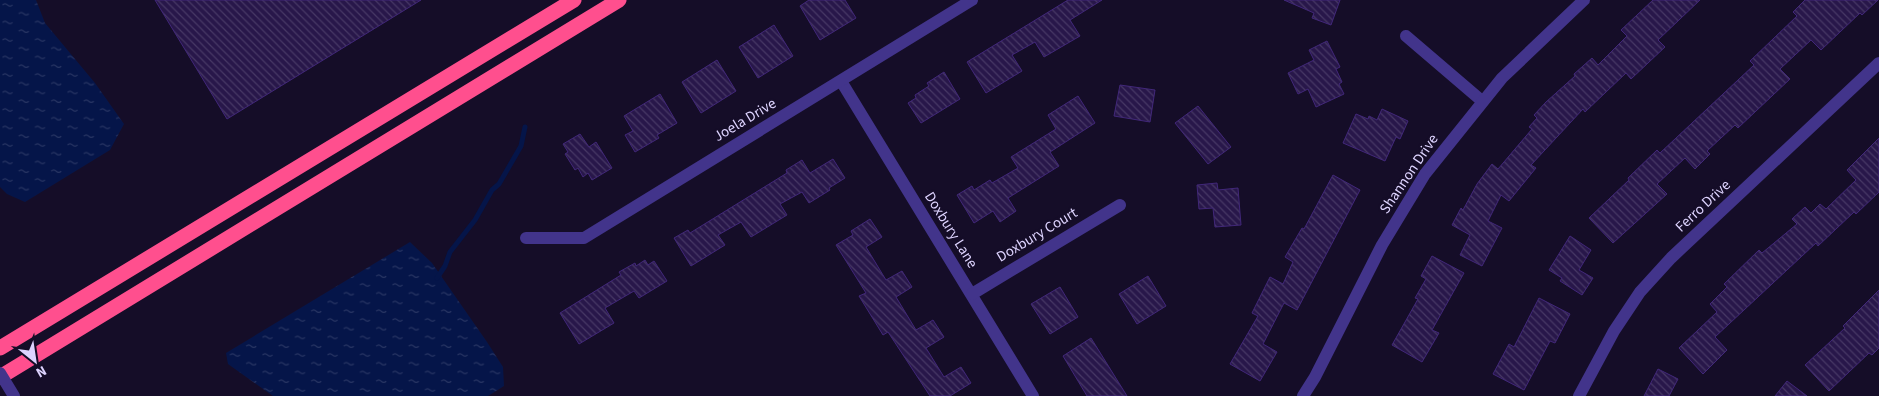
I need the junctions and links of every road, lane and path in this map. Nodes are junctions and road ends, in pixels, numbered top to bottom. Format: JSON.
{"nodes":[{"id":1,"x":574,"y":0,"type":"edge"},
{"id":2,"x":619,"y":0,"type":"edge"},
{"id":3,"x":972,"y":0,"type":"edge"},
{"id":4,"x":1584,"y":0,"type":"edge"},
{"id":5,"x":1406,"y":36,"type":"dead end"},
{"id":6,"x":1879,"y":63,"type":"edge"},
{"id":7,"x":841,"y":81,"type":"junction"},
{"id":8,"x":1482,"y":101,"type":"junction"},
{"id":9,"x":1120,"y":205,"type":"dead end"},
{"id":10,"x":526,"y":238,"type":"dead end"},
{"id":11,"x":972,"y":294,"type":"junction"},
{"id":12,"x":0,"y":348,"type":"edge"},
{"id":13,"x":0,"y":373,"type":"edge"},
{"id":14,"x":0,"y":377,"type":"edge"},
{"id":15,"x":14,"y":396,"type":"edge"},
{"id":16,"x":1032,"y":396,"type":"edge"},
{"id":17,"x":1303,"y":396,"type":"edge"},
{"id":18,"x":1579,"y":396,"type":"edge"}],
"edges":[{"from":1,"to":12,"type":"highway"},
{"from":2,"to":14,"type":"highway"},
{"from":3,"to":7,"type":"street","name":"Joela Drive"},
{"from":4,"to":8,"type":"street","name":"Shannon Drive"},
{"from":5,"to":8,"type":"street"},
{"from":6,"to":18,"type":"street","name":"Ferro Drive"},
{"from":7,"to":10,"type":"street","name":"Joela Drive"},
{"from":7,"to":11,"type":"street","name":"Doxbury Lane"},
{"from":8,"to":17,"type":"street","name":"Shannon Drive"},
{"from":9,"to":11,"type":"street","name":"Doxbury Court"},
{"from":11,"to":16,"type":"street","name":"Doxbury Lane"},
{"from":13,"to":15,"type":"street","bridge":true}]}
